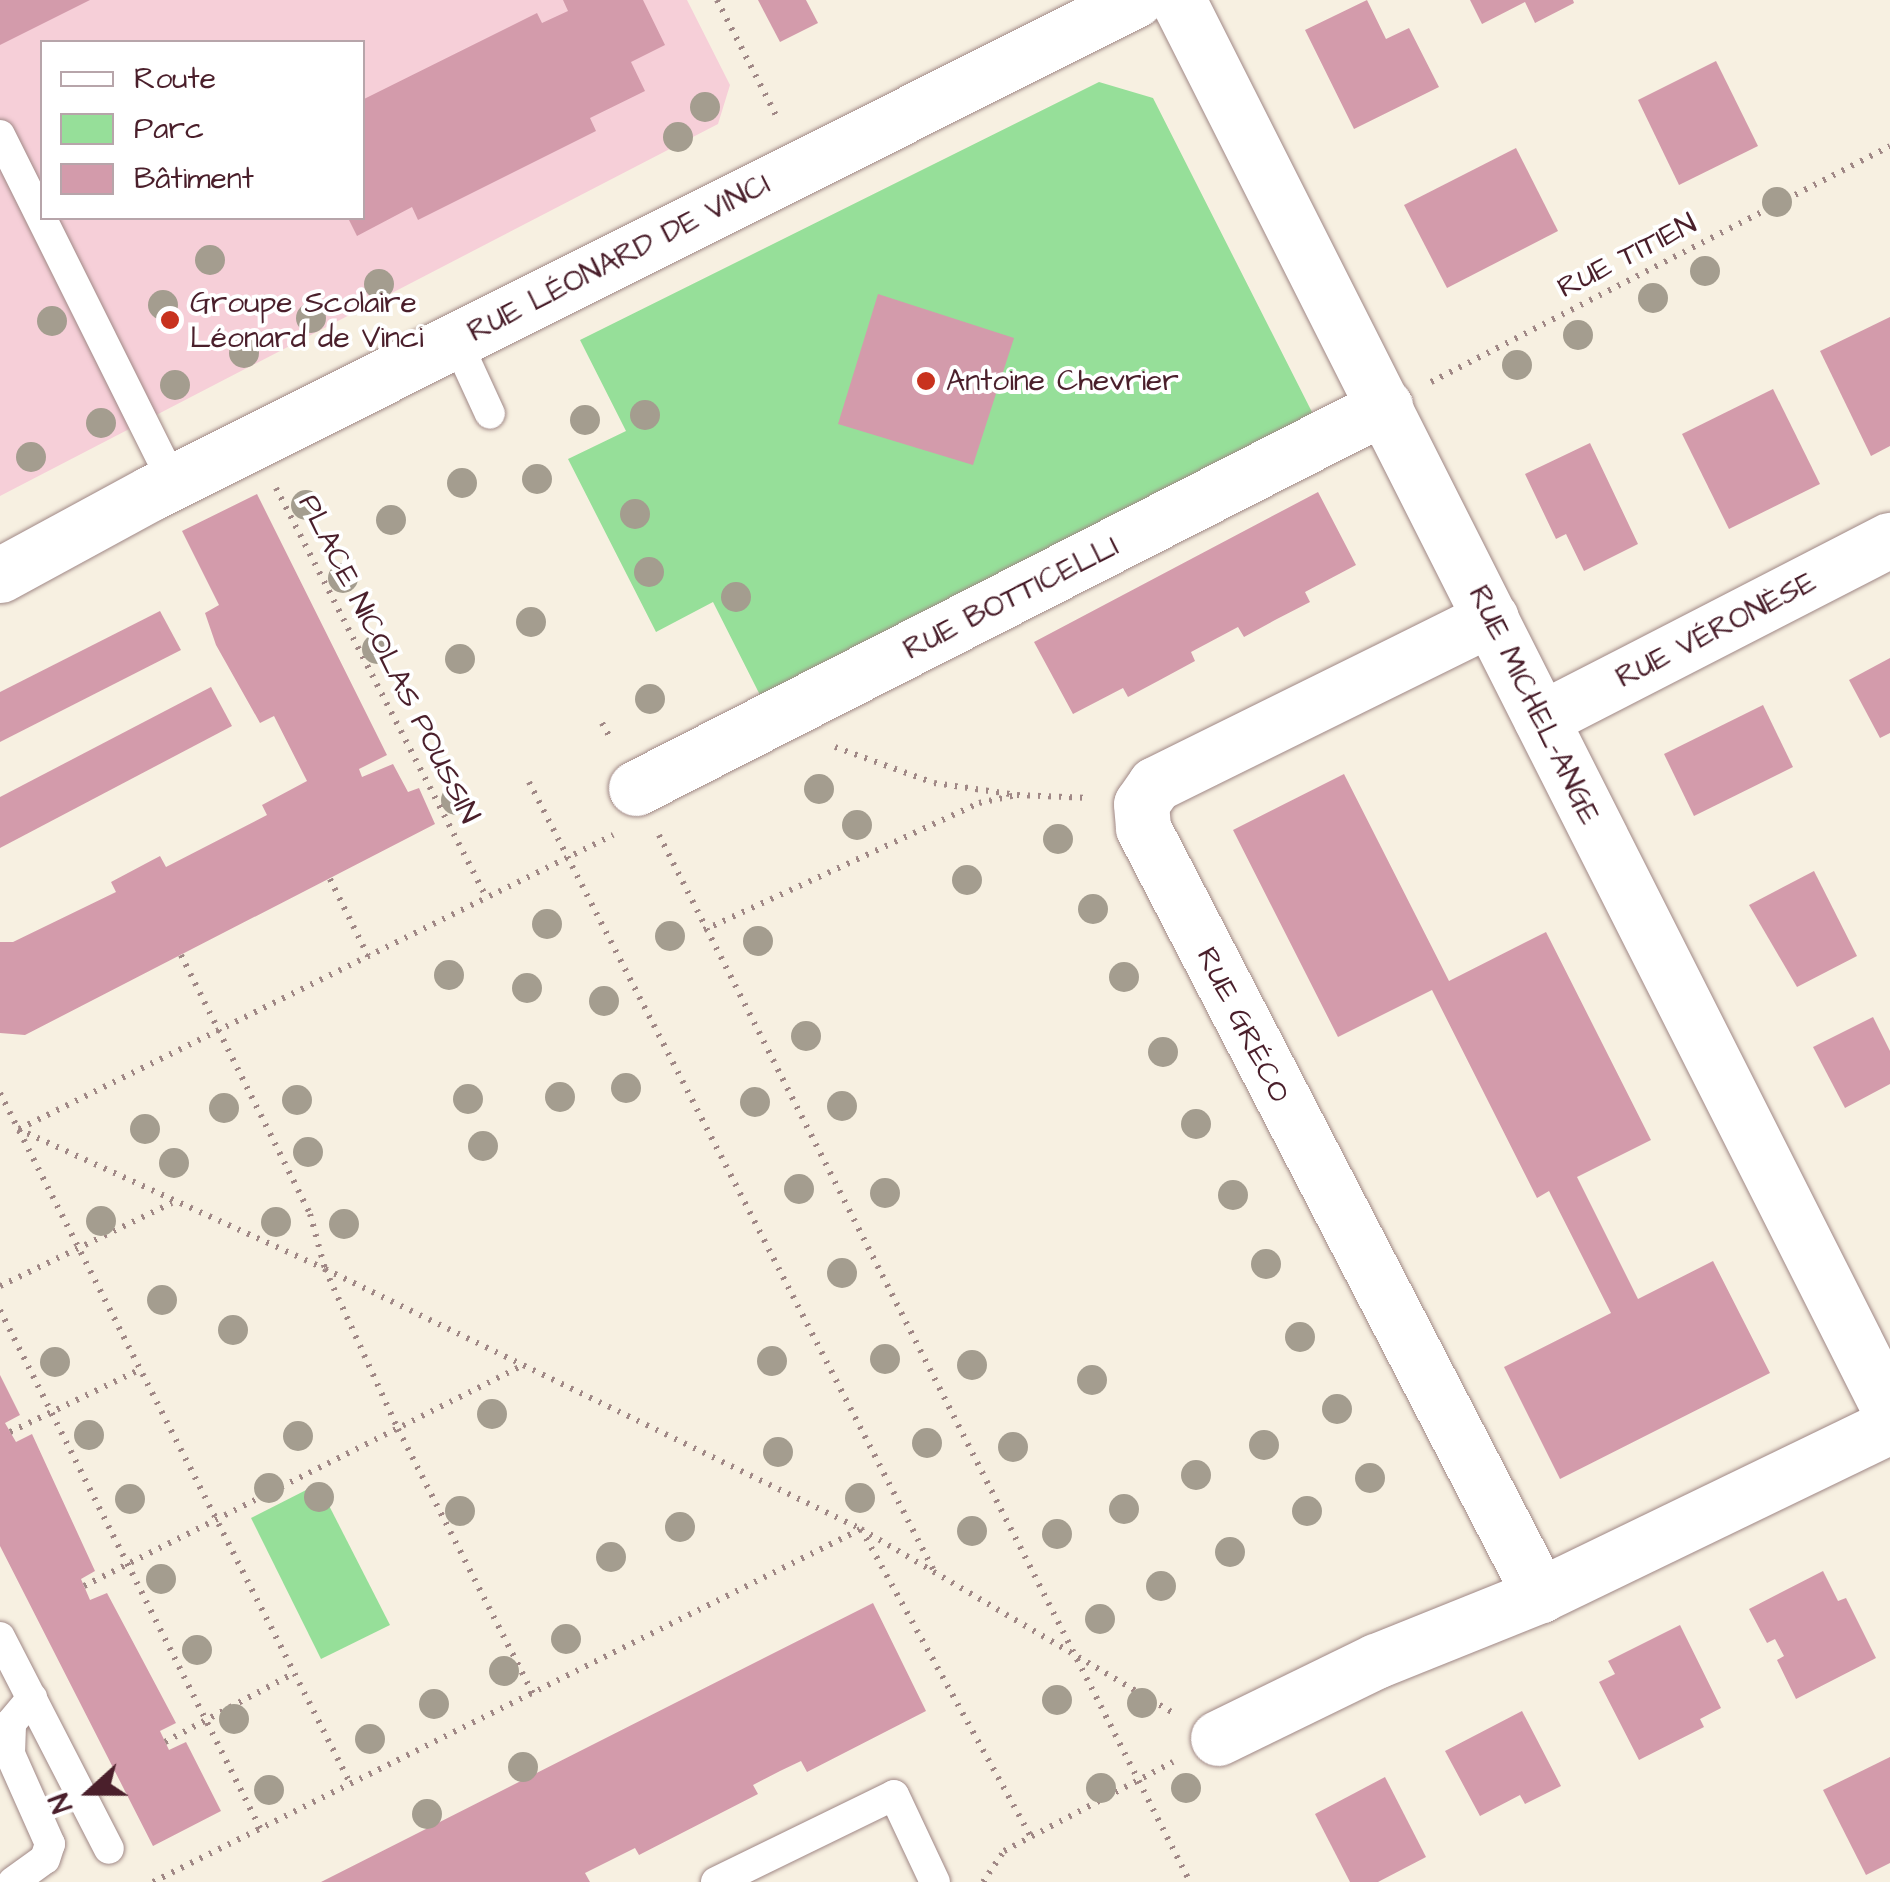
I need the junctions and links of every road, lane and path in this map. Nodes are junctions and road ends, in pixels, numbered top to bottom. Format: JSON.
{"nodes":[{"id":1,"x":717,"y":0,"type":"edge"},
{"id":2,"x":1135,"y":0,"type":"edge"},
{"id":3,"x":1178,"y":0,"type":"edge"},
{"id":4,"x":0,"y":135,"type":"edge"},
{"id":5,"x":1890,"y":146,"type":"edge"},
{"id":6,"x":802,"y":166,"type":"junction"},
{"id":7,"x":40,"y":216,"type":"edge"},
{"id":8,"x":42,"y":220,"type":"edge"},
{"id":9,"x":456,"y":340,"type":"junction"},
{"id":10,"x":1385,"y":406,"type":"junction"},
{"id":11,"x":490,"y":414,"type":"dead end"},
{"id":12,"x":253,"y":442,"type":"junction"},
{"id":13,"x":172,"y":482,"type":"junction"},
{"id":14,"x":1890,"y":540,"type":"edge"},
{"id":15,"x":0,"y":576,"type":"edge"},
{"id":16,"x":1491,"y":618,"type":"junction"},
{"id":17,"x":781,"y":717,"type":"junction"},
{"id":18,"x":1541,"y":719,"type":"junction"},
{"id":19,"x":602,"y":723,"type":"dead end"},
{"id":20,"x":529,"y":782,"type":"dead end"},
{"id":21,"x":1016,"y":795,"type":"junction"},
{"id":22,"x":643,"y":803,"type":"junction"},
{"id":23,"x":1141,"y":804,"type":"junction"},
{"id":24,"x":567,"y":857,"type":"junction"},
{"id":25,"x":330,"y":879,"type":"dead end"},
{"id":26,"x":486,"y":897,"type":"junction"},
{"id":27,"x":704,"y":930,"type":"junction"},
{"id":28,"x":181,"y":955,"type":"dead end"},
{"id":29,"x":368,"y":956,"type":"junction"},
{"id":30,"x":218,"y":1030,"type":"junction"},
{"id":31,"x":0,"y":1092,"type":"edge"},
{"id":32,"x":18,"y":1129,"type":"junction"},
{"id":33,"x":174,"y":1202,"type":"junction"},
{"id":34,"x":78,"y":1248,"type":"junction"},
{"id":35,"x":325,"y":1269,"type":"junction"},
{"id":36,"x":0,"y":1286,"type":"edge"},
{"id":37,"x":0,"y":1310,"type":"edge"},
{"id":38,"x":518,"y":1367,"type":"junction"},
{"id":39,"x":140,"y":1370,"type":"junction"},
{"id":40,"x":1890,"y":1411,"type":"edge"},
{"id":41,"x":50,"y":1413,"type":"junction"},
{"id":42,"x":1890,"y":1426,"type":"edge"},
{"id":43,"x":398,"y":1429,"type":"junction"},
{"id":44,"x":10,"y":1432,"type":"dead end"},
{"id":45,"x":214,"y":1520,"type":"junction"},
{"id":46,"x":861,"y":1529,"type":"junction"},
{"id":47,"x":125,"y":1565,"type":"junction"},
{"id":48,"x":935,"y":1574,"type":"junction"},
{"id":49,"x":84,"y":1586,"type":"dead end"},
{"id":50,"x":1540,"y":1596,"type":"junction"},
{"id":51,"x":0,"y":1637,"type":"edge"},
{"id":52,"x":1076,"y":1660,"type":"junction"},
{"id":53,"x":294,"y":1674,"type":"junction"},
{"id":54,"x":534,"y":1694,"type":"junction"},
{"id":55,"x":32,"y":1698,"type":"junction"},
{"id":56,"x":205,"y":1721,"type":"junction"},
{"id":57,"x":1218,"y":1738,"type":"junction"},
{"id":58,"x":165,"y":1742,"type":"dead end"},
{"id":59,"x":1138,"y":1780,"type":"junction"},
{"id":60,"x":351,"y":1785,"type":"junction"},
{"id":61,"x":260,"y":1828,"type":"junction"},
{"id":62,"x":1032,"y":1837,"type":"junction"},
{"id":63,"x":108,"y":1850,"type":"dead end"},
{"id":64,"x":13,"y":1882,"type":"edge"},
{"id":65,"x":153,"y":1882,"type":"edge"},
{"id":66,"x":716,"y":1882,"type":"edge"},
{"id":67,"x":936,"y":1882,"type":"edge"},
{"id":68,"x":983,"y":1882,"type":"edge"},
{"id":69,"x":1190,"y":1882,"type":"edge"}],
"edges":[{"from":1,"to":6,"type":"path"},
{"from":2,"to":6,"type":"street","name":"RUE LÉONARD DE VINCI"},
{"from":3,"to":10,"type":"street","name":"RUE MICHEL-ANGE"},
{"from":4,"to":7,"type":"lane"},
{"from":5,"to":10,"type":"path","name":"RUE TITIEN"},
{"from":6,"to":9,"type":"street","name":"RUE LÉONARD DE VINCI"},
{"from":8,"to":13,"type":"lane"},
{"from":9,"to":11,"type":"lane"},
{"from":9,"to":12,"type":"street","name":"RUE LÉONARD DE VINCI"},
{"from":10,"to":16,"type":"street","name":"RUE MICHEL-ANGE"},
{"from":10,"to":17,"type":"street","name":"RUE BOTTICELLI"},
{"from":12,"to":13,"type":"street","name":"RUE LÉONARD DE VINCI"},
{"from":12,"to":26,"type":"path","name":"PLACE NICOLAS POUSSIN"},
{"from":13,"to":15,"type":"street","name":"RUE LÉONARD DE VINCI"},
{"from":14,"to":18,"type":"street","name":"RUE VÉRONÈSE"},
{"from":16,"to":18,"type":"street","name":"RUE MICHEL-ANGE"},
{"from":16,"to":23,"type":"street"},
{"from":17,"to":21,"type":"path"},
{"from":17,"to":22,"type":"street","name":"RUE BOTTICELLI"},
{"from":18,"to":40,"type":"street","name":"RUE MICHEL-ANGE"},
{"from":19,"to":22,"type":"path"},
{"from":20,"to":24,"type":"path"},
{"from":21,"to":23,"type":"path"},
{"from":21,"to":27,"type":"path"},
{"from":22,"to":24,"type":"path"},
{"from":22,"to":27,"type":"path"},
{"from":23,"to":50,"type":"street","name":"RUE GRÉCO"},
{"from":24,"to":26,"type":"path"},
{"from":24,"to":48,"type":"path"},
{"from":25,"to":29,"type":"path"},
{"from":26,"to":29,"type":"path"},
{"from":27,"to":52,"type":"path"},
{"from":28,"to":30,"type":"path"},
{"from":29,"to":30,"type":"path"},
{"from":30,"to":32,"type":"path"},
{"from":30,"to":35,"type":"path"},
{"from":31,"to":32,"type":"path"},
{"from":32,"to":33,"type":"path"},
{"from":32,"to":34,"type":"path"},
{"from":33,"to":34,"type":"path"},
{"from":33,"to":35,"type":"path"},
{"from":34,"to":36,"type":"path"},
{"from":34,"to":39,"type":"path"},
{"from":35,"to":38,"type":"path"},
{"from":35,"to":43,"type":"path"},
{"from":37,"to":41,"type":"path"},
{"from":38,"to":43,"type":"path"},
{"from":38,"to":46,"type":"path"},
{"from":39,"to":41,"type":"path"},
{"from":39,"to":45,"type":"path"},
{"from":41,"to":44,"type":"path"},
{"from":41,"to":47,"type":"path"},
{"from":42,"to":50,"type":"street"},
{"from":43,"to":45,"type":"path"},
{"from":43,"to":54,"type":"path"},
{"from":45,"to":47,"type":"path"},
{"from":45,"to":53,"type":"path"},
{"from":46,"to":48,"type":"path"},
{"from":46,"to":54,"type":"path"},
{"from":46,"to":62,"type":"path"},
{"from":47,"to":49,"type":"path"},
{"from":47,"to":56,"type":"path"},
{"from":48,"to":52,"type":"path"},
{"from":50,"to":57,"type":"street"},
{"from":51,"to":55,"type":"lane"},
{"from":52,"to":57,"type":"path"},
{"from":52,"to":59,"type":"path"},
{"from":53,"to":56,"type":"path"},
{"from":53,"to":60,"type":"path"},
{"from":54,"to":60,"type":"path"},
{"from":55,"to":63,"type":"lane"},
{"from":55,"to":64,"type":"lane"},
{"from":56,"to":58,"type":"path"},
{"from":56,"to":61,"type":"path"},
{"from":57,"to":59,"type":"path"},
{"from":59,"to":62,"type":"path"},
{"from":59,"to":69,"type":"path"},
{"from":60,"to":61,"type":"path"},
{"from":61,"to":65,"type":"path"},
{"from":62,"to":68,"type":"path"},
{"from":66,"to":67,"type":"lane"}]}
